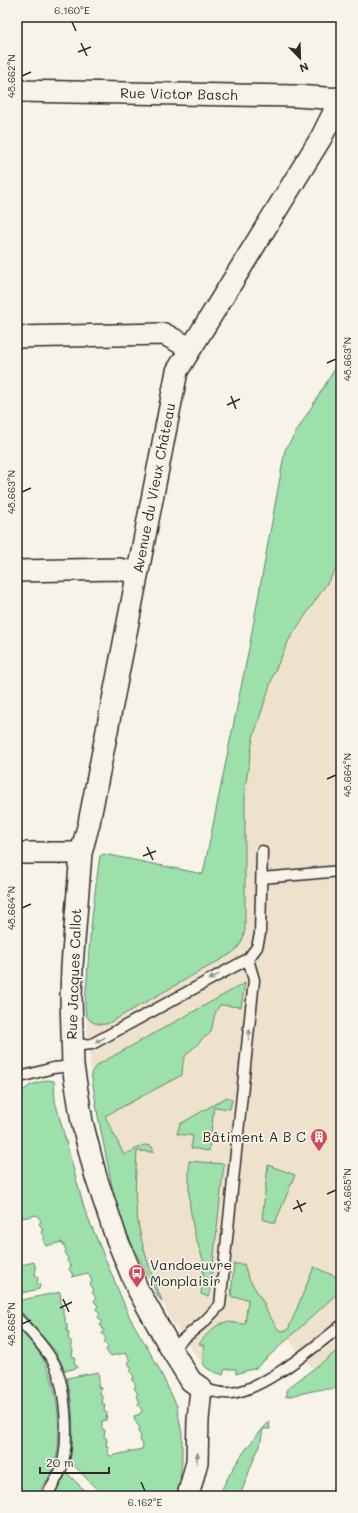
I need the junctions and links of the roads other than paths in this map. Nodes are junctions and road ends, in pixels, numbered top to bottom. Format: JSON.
{"nodes":[{"id":1,"x":17,"y":90,"type":"edge"},
{"id":2,"x":339,"y":98,"type":"edge"},
{"id":3,"x":17,"y":337,"type":"edge"},
{"id":4,"x":190,"y":348,"type":"junction"},
{"id":5,"x":17,"y":571,"type":"edge"},
{"id":6,"x":137,"y":573,"type":"junction"},
{"id":7,"x":262,"y":851,"type":"dead end"},
{"id":8,"x":17,"y":853,"type":"edge"},
{"id":9,"x":81,"y":853,"type":"junction"},
{"id":10,"x":341,"y":871,"type":"edge"},
{"id":11,"x":262,"y":878,"type":"junction"},
{"id":12,"x":248,"y":959,"type":"junction"},
{"id":13,"x":73,"y":1056,"type":"junction"},
{"id":14,"x":17,"y":1078,"type":"edge"},
{"id":15,"x":17,"y":1318,"type":"edge"},
{"id":16,"x":341,"y":1326,"type":"edge"},
{"id":17,"x":171,"y":1350,"type":"junction"},
{"id":18,"x":201,"y":1388,"type":"junction"},
{"id":19,"x":46,"y":1496,"type":"edge"},
{"id":20,"x":188,"y":1496,"type":"edge"}],
"edges":[{"from":1,"to":2,"type":"street","name":"Rue Victor Basch"},
{"from":2,"to":4,"type":"street","name":"Avenue du Vieux Château"},
{"from":3,"to":4,"type":"street"},
{"from":4,"to":6,"type":"street","name":"Avenue du Vieux Château"},
{"from":5,"to":6,"type":"street"},
{"from":6,"to":9,"type":"street","name":"Avenue du Vieux Château"},
{"from":7,"to":11,"type":"lane"},
{"from":8,"to":9,"type":"street"},
{"from":9,"to":13,"type":"street","name":"Rue Jacques Callot"},
{"from":10,"to":11,"type":"lane"},
{"from":11,"to":12,"type":"lane"},
{"from":12,"to":13,"type":"lane","one_way":true},
{"from":17,"to":12,"type":"lane","one_way":true},
{"from":13,"to":14,"type":"lane"},
{"from":13,"to":17,"type":"street","name":"Rue Jacques Callot"},
{"from":15,"to":19,"type":"lane"},
{"from":16,"to":18,"type":"lane"},
{"from":17,"to":18,"type":"street","name":"Rue Jacques Callot"},
{"from":20,"to":18,"type":"street","one_way":true}]}
